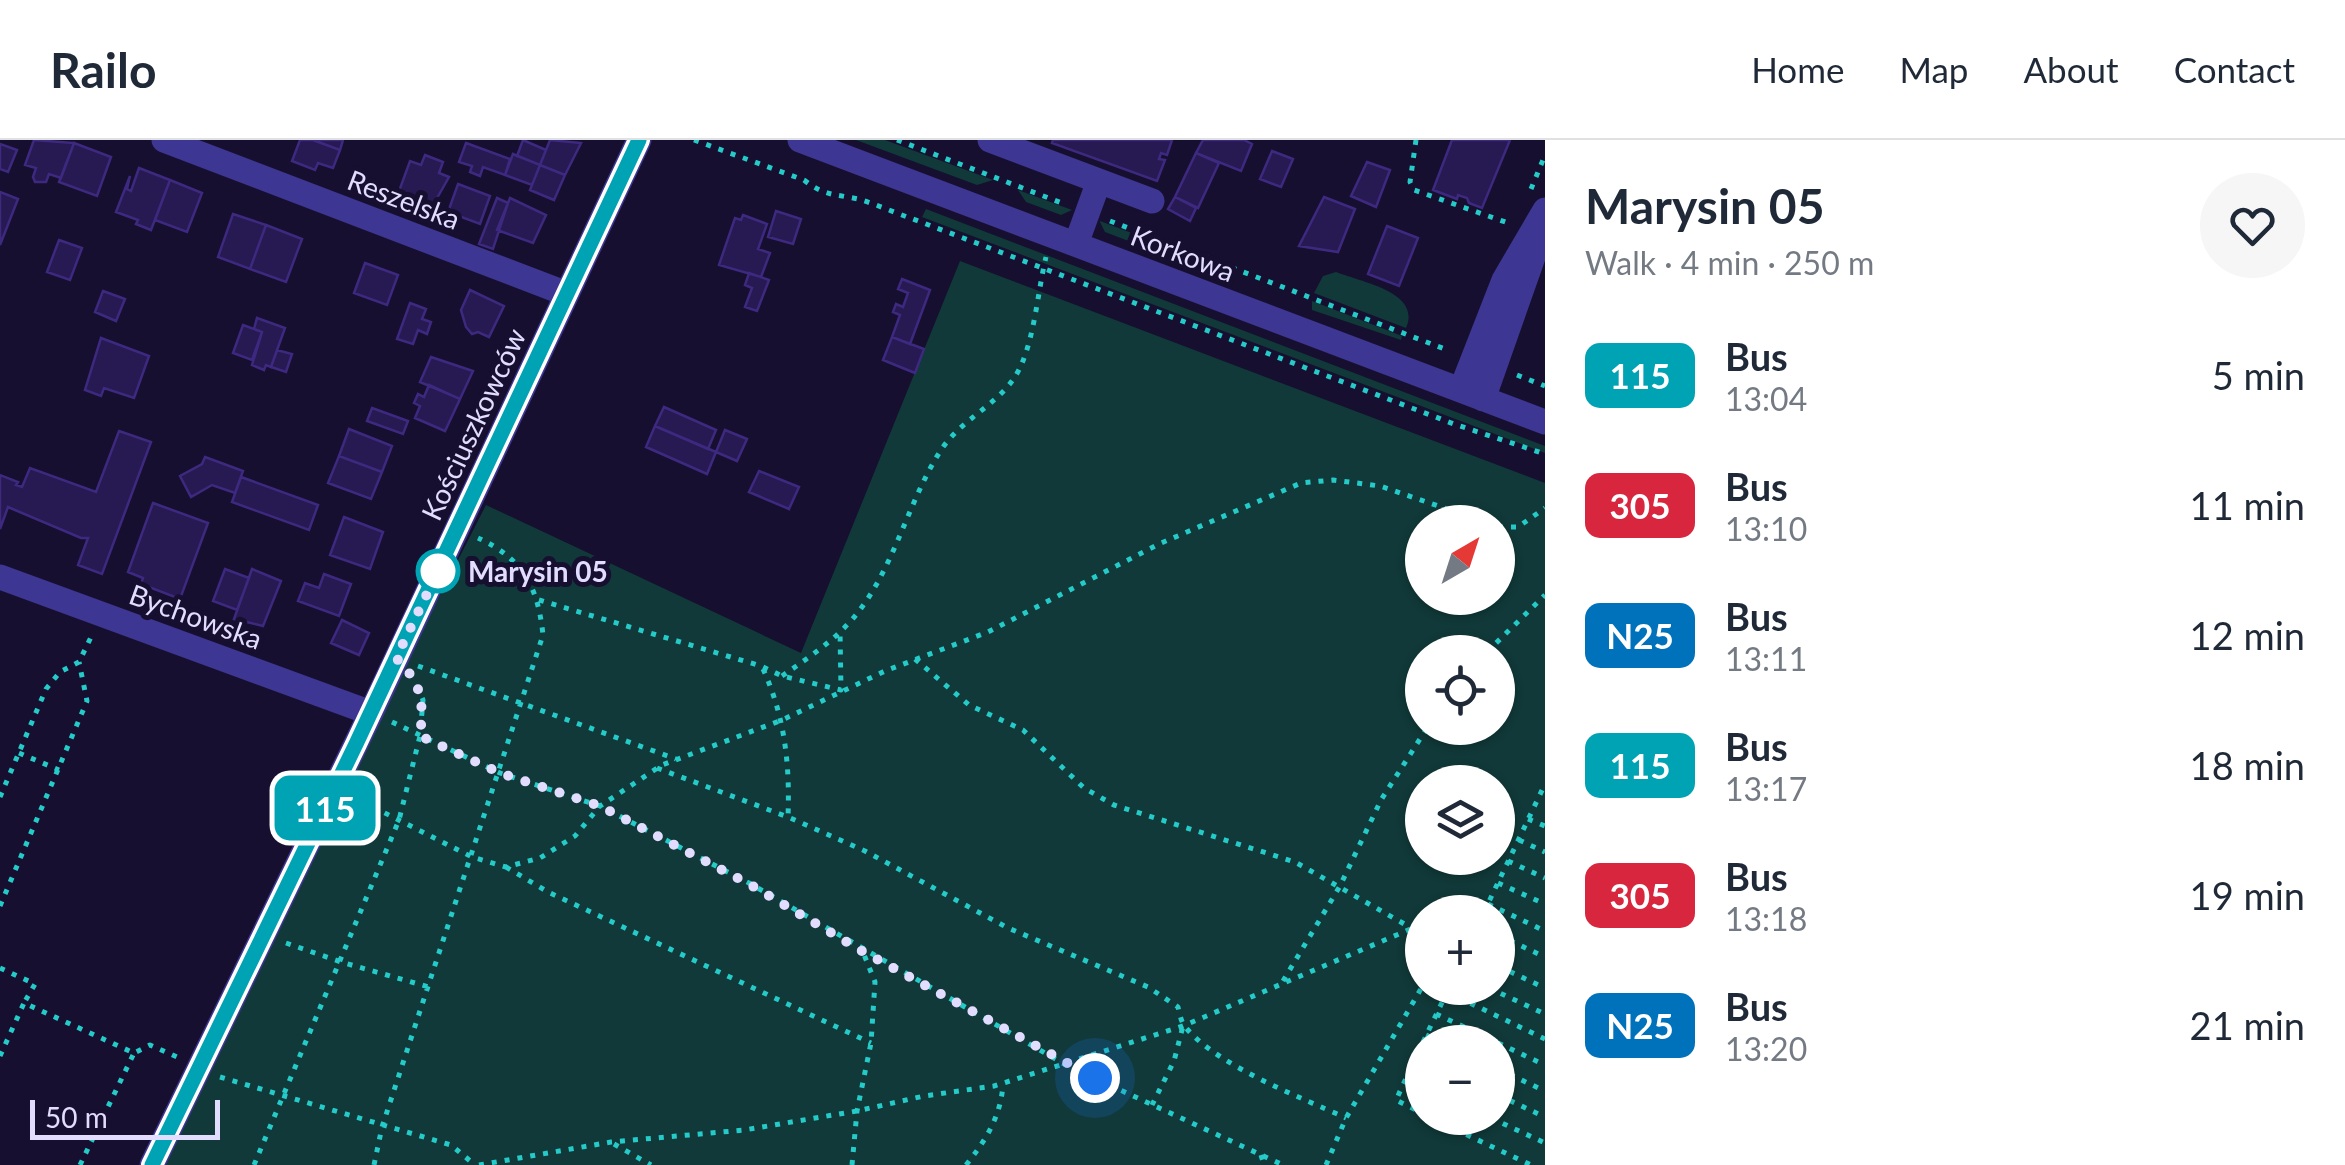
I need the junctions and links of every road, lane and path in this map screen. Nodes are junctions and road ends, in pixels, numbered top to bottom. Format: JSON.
{"nodes":[{"id":1,"x":164,"y":140,"type":"edge"},
{"id":2,"x":639,"y":140,"type":"edge"},
{"id":3,"x":694,"y":140,"type":"edge"},
{"id":4,"x":800,"y":140,"type":"edge"},
{"id":5,"x":897,"y":140,"type":"edge"},
{"id":6,"x":990,"y":140,"type":"edge"},
{"id":7,"x":1415,"y":140,"type":"edge"},
{"id":8,"x":1099,"y":181,"type":"junction"},
{"id":9,"x":1152,"y":201,"type":"dead end"},
{"id":10,"x":1545,"y":210,"type":"edge"},
{"id":11,"x":1088,"y":212,"type":"junction"},
{"id":12,"x":1534,"y":226,"type":"edge"},
{"id":13,"x":1051,"y":234,"type":"junction"},
{"id":14,"x":1076,"y":244,"type":"junction"},
{"id":15,"x":1043,"y":268,"type":"junction"},
{"id":16,"x":567,"y":294,"type":"junction"},
{"id":17,"x":1484,"y":363,"type":"junction"},
{"id":18,"x":1545,"y":386,"type":"edge"},
{"id":19,"x":1472,"y":395,"type":"junction"},
{"id":20,"x":1545,"y":422,"type":"edge"},
{"id":21,"x":1545,"y":454,"type":"edge"},
{"id":22,"x":1435,"y":505,"type":"edge"},
{"id":23,"x":1545,"y":508,"type":"edge"},
{"id":24,"x":1515,"y":527,"type":"edge"},
{"id":25,"x":458,"y":528,"type":"junction"},
{"id":26,"x":0,"y":577,"type":"edge"},
{"id":27,"x":1545,"y":594,"type":"edge"},
{"id":28,"x":539,"y":600,"type":"junction"},
{"id":29,"x":840,"y":631,"type":"junction"},
{"id":30,"x":1504,"y":635,"type":"edge"},
{"id":31,"x":396,"y":658,"type":"junction"},
{"id":32,"x":915,"y":659,"type":"junction"},
{"id":33,"x":762,"y":666,"type":"junction"},
{"id":34,"x":782,"y":676,"type":"junction"},
{"id":35,"x":842,"y":690,"type":"junction"},
{"id":36,"x":522,"y":705,"type":"junction"},
{"id":37,"x":371,"y":713,"type":"junction"},
{"id":38,"x":782,"y":720,"type":"junction"},
{"id":39,"x":420,"y":736,"type":"junction"},
{"id":40,"x":1416,"y":745,"type":"edge"},
{"id":41,"x":18,"y":753,"type":"junction"},
{"id":42,"x":676,"y":759,"type":"junction"},
{"id":43,"x":656,"y":768,"type":"junction"},
{"id":44,"x":59,"y":770,"type":"junction"},
{"id":45,"x":500,"y":773,"type":"junction"},
{"id":46,"x":1545,"y":784,"type":"edge"},
{"id":47,"x":0,"y":797,"type":"edge"},
{"id":48,"x":1542,"y":798,"type":"edge"},
{"id":49,"x":600,"y":806,"type":"junction"},
{"id":50,"x":373,"y":808,"type":"dead end"},
{"id":51,"x":788,"y":817,"type":"junction"},
{"id":52,"x":1528,"y":818,"type":"junction"},
{"id":53,"x":399,"y":820,"type":"junction"},
{"id":54,"x":1545,"y":826,"type":"edge"},
{"id":55,"x":1518,"y":840,"type":"junction"},
{"id":56,"x":1515,"y":846,"type":"edge"},
{"id":57,"x":1545,"y":852,"type":"edge"},
{"id":58,"x":472,"y":856,"type":"junction"},
{"id":59,"x":1515,"y":864,"type":"edge"},
{"id":60,"x":506,"y":867,"type":"junction"},
{"id":61,"x":1501,"y":875,"type":"edge"},
{"id":62,"x":1545,"y":878,"type":"edge"},
{"id":63,"x":1498,"y":882,"type":"junction"},
{"id":64,"x":1340,"y":886,"type":"junction"},
{"id":65,"x":1492,"y":895,"type":"edge"},
{"id":66,"x":1545,"y":904,"type":"edge"},
{"id":67,"x":0,"y":906,"type":"edge"},
{"id":68,"x":1515,"y":917,"type":"edge"},
{"id":69,"x":1405,"y":924,"type":"edge"},
{"id":70,"x":1405,"y":931,"type":"edge"},
{"id":71,"x":1545,"y":931,"type":"edge"},
{"id":72,"x":265,"y":935,"type":"junction"},
{"id":73,"x":1515,"y":943,"type":"edge"},
{"id":74,"x":862,"y":951,"type":"junction"},
{"id":75,"x":1545,"y":957,"type":"edge"},
{"id":76,"x":340,"y":962,"type":"junction"},
{"id":77,"x":0,"y":968,"type":"edge"},
{"id":78,"x":1515,"y":974,"type":"edge"},
{"id":79,"x":1282,"y":984,"type":"junction"},
{"id":80,"x":430,"y":987,"type":"junction"},
{"id":81,"x":1545,"y":988,"type":"edge"},
{"id":82,"x":1515,"y":1000,"type":"edge"},
{"id":83,"x":24,"y":1003,"type":"junction"},
{"id":84,"x":1412,"y":1005,"type":"edge"},
{"id":85,"x":1440,"y":1005,"type":"edge"},
{"id":86,"x":1478,"y":1005,"type":"edge"},
{"id":87,"x":1436,"y":1014,"type":"junction"},
{"id":88,"x":1545,"y":1014,"type":"edge"},
{"id":89,"x":1431,"y":1025,"type":"edge"},
{"id":90,"x":1459,"y":1025,"type":"edge"},
{"id":91,"x":1183,"y":1026,"type":"junction"},
{"id":92,"x":1545,"y":1039,"type":"edge"},
{"id":93,"x":871,"y":1043,"type":"junction"},
{"id":94,"x":1515,"y":1051,"type":"edge"},
{"id":95,"x":134,"y":1053,"type":"junction"},
{"id":96,"x":0,"y":1056,"type":"edge"},
{"id":97,"x":192,"y":1065,"type":"junction"},
{"id":98,"x":1066,"y":1065,"type":"junction"},
{"id":99,"x":1545,"y":1065,"type":"edge"},
{"id":100,"x":1515,"y":1077,"type":"edge"},
{"id":101,"x":1405,"y":1080,"type":"edge"},
{"id":102,"x":1003,"y":1084,"type":"junction"},
{"id":103,"x":1545,"y":1091,"type":"edge"},
{"id":104,"x":282,"y":1098,"type":"junction"},
{"id":105,"x":1515,"y":1103,"type":"edge"},
{"id":106,"x":1405,"y":1104,"type":"edge"},
{"id":107,"x":1152,"y":1105,"type":"junction"},
{"id":108,"x":858,"y":1111,"type":"junction"},
{"id":109,"x":1545,"y":1117,"type":"edge"},
{"id":110,"x":1346,"y":1118,"type":"junction"},
{"id":111,"x":382,"y":1127,"type":"junction"},
{"id":112,"x":1515,"y":1129,"type":"edge"},
{"id":113,"x":1467,"y":1135,"type":"edge"},
{"id":114,"x":611,"y":1142,"type":"junction"},
{"id":115,"x":1545,"y":1143,"type":"edge"},
{"id":116,"x":1261,"y":1155,"type":"junction"},
{"id":117,"x":80,"y":1165,"type":"edge"},
{"id":118,"x":152,"y":1165,"type":"edge"},
{"id":119,"x":254,"y":1165,"type":"edge"},
{"id":120,"x":374,"y":1165,"type":"edge"},
{"id":121,"x":477,"y":1165,"type":"edge"},
{"id":122,"x":651,"y":1165,"type":"edge"},
{"id":123,"x":852,"y":1165,"type":"edge"},
{"id":124,"x":966,"y":1165,"type":"edge"},
{"id":125,"x":1264,"y":1165,"type":"edge"},
{"id":126,"x":1283,"y":1165,"type":"edge"},
{"id":127,"x":1326,"y":1165,"type":"edge"},
{"id":128,"x":1530,"y":1165,"type":"edge"}],
"edges":[{"from":1,"to":16,"type":"street","name":"Reszelska"},
{"from":2,"to":16,"type":"street","name":"Kościuszkowców"},
{"from":3,"to":15,"type":"path"},
{"from":4,"to":13,"type":"street","name":"Korkowa"},
{"from":5,"to":11,"type":"path"},
{"from":6,"to":8,"type":"street"},
{"from":7,"to":12,"type":"path"},
{"from":8,"to":9,"type":"street"},
{"from":8,"to":11,"type":"street"},
{"from":10,"to":17,"type":"street"},
{"from":11,"to":14,"type":"street"},
{"from":11,"to":17,"type":"path"},
{"from":12,"to":17,"type":"street"},
{"from":13,"to":14,"type":"street","name":"Korkowa"},
{"from":13,"to":15,"type":"path"},
{"from":14,"to":19,"type":"street","name":"Korkowa"},
{"from":15,"to":21,"type":"path"},
{"from":15,"to":29,"type":"path"},
{"from":16,"to":25,"type":"street","name":"Kościuszkowców"},
{"from":17,"to":18,"type":"path"},
{"from":17,"to":19,"type":"street"},
{"from":19,"to":20,"type":"street","name":"Korkowa"},
{"from":22,"to":32,"type":"path"},
{"from":23,"to":24,"type":"path"},
{"from":25,"to":28,"type":"path"},
{"from":25,"to":31,"type":"street","name":"Kościuszkowców"},
{"from":26,"to":37,"type":"street","name":"Bychowska"},
{"from":27,"to":30,"type":"path"},
{"from":28,"to":33,"type":"path"},
{"from":28,"to":36,"type":"path"},
{"from":29,"to":34,"type":"path"},
{"from":29,"to":35,"type":"path"},
{"from":31,"to":36,"type":"path"},
{"from":31,"to":37,"type":"street","name":"Kościuszkowców"},
{"from":31,"to":39,"type":"path"},
{"from":32,"to":35,"type":"path"},
{"from":32,"to":64,"type":"path"},
{"from":33,"to":34,"type":"path"},
{"from":33,"to":38,"type":"path"},
{"from":34,"to":35,"type":"path"},
{"from":35,"to":38,"type":"path"},
{"from":36,"to":42,"type":"path"},
{"from":36,"to":45,"type":"path"},
{"from":37,"to":39,"type":"path"},
{"from":37,"to":72,"type":"street","name":"Kościuszkowców"},
{"from":38,"to":42,"type":"path"},
{"from":38,"to":51,"type":"path"},
{"from":39,"to":45,"type":"path"},
{"from":39,"to":53,"type":"path"},
{"from":40,"to":64,"type":"path"},
{"from":41,"to":44,"type":"path"},
{"from":41,"to":44,"type":"path"},
{"from":41,"to":47,"type":"path"},
{"from":42,"to":43,"type":"path"},
{"from":43,"to":49,"type":"path"},
{"from":43,"to":51,"type":"path"},
{"from":44,"to":67,"type":"path"},
{"from":45,"to":49,"type":"path"},
{"from":45,"to":58,"type":"path"},
{"from":46,"to":48,"type":"path"},
{"from":48,"to":52,"type":"path"},
{"from":49,"to":60,"type":"path"},
{"from":49,"to":74,"type":"path"},
{"from":50,"to":53,"type":"path"},
{"from":51,"to":91,"type":"path"},
{"from":52,"to":54,"type":"path"},
{"from":52,"to":55,"type":"path"},
{"from":53,"to":58,"type":"path"},
{"from":53,"to":76,"type":"path"},
{"from":55,"to":56,"type":"path"},
{"from":55,"to":57,"type":"path"},
{"from":58,"to":60,"type":"path"},
{"from":58,"to":80,"type":"path"},
{"from":59,"to":62,"type":"path"},
{"from":60,"to":93,"type":"path"},
{"from":61,"to":63,"type":"path"},
{"from":63,"to":65,"type":"path"},
{"from":63,"to":66,"type":"path"},
{"from":64,"to":69,"type":"path"},
{"from":64,"to":79,"type":"path"},
{"from":68,"to":71,"type":"path"},
{"from":70,"to":79,"type":"path"},
{"from":72,"to":76,"type":"path"},
{"from":72,"to":97,"type":"street","name":"Kościuszkowców"},
{"from":73,"to":75,"type":"path"},
{"from":74,"to":93,"type":"path"},
{"from":74,"to":98,"type":"path"},
{"from":76,"to":80,"type":"path"},
{"from":76,"to":104,"type":"path"},
{"from":77,"to":83,"type":"path"},
{"from":78,"to":81,"type":"path"},
{"from":79,"to":91,"type":"path"},
{"from":80,"to":111,"type":"path"},
{"from":82,"to":88,"type":"path"},
{"from":83,"to":95,"type":"path"},
{"from":83,"to":96,"type":"path"},
{"from":84,"to":110,"type":"path"},
{"from":85,"to":87,"type":"path"},
{"from":86,"to":92,"type":"path"},
{"from":87,"to":89,"type":"path"},
{"from":87,"to":90,"type":"path"},
{"from":91,"to":98,"type":"path"},
{"from":91,"to":107,"type":"path"},
{"from":91,"to":110,"type":"path"},
{"from":93,"to":108,"type":"path"},
{"from":94,"to":99,"type":"path"},
{"from":95,"to":97,"type":"path"},
{"from":95,"to":117,"type":"path"},
{"from":97,"to":104,"type":"path"},
{"from":97,"to":118,"type":"street","name":"Kościuszkowców"},
{"from":98,"to":102,"type":"path"},
{"from":98,"to":107,"type":"path"},
{"from":100,"to":103,"type":"path"},
{"from":101,"to":106,"type":"path"},
{"from":102,"to":108,"type":"path"},
{"from":102,"to":124,"type":"path"},
{"from":104,"to":111,"type":"path"},
{"from":104,"to":119,"type":"path"},
{"from":105,"to":109,"type":"path"},
{"from":107,"to":116,"type":"path"},
{"from":108,"to":114,"type":"path"},
{"from":108,"to":123,"type":"path"},
{"from":110,"to":127,"type":"path"},
{"from":111,"to":120,"type":"path"},
{"from":111,"to":121,"type":"path"},
{"from":112,"to":115,"type":"path"},
{"from":113,"to":128,"type":"path"},
{"from":114,"to":121,"type":"path"},
{"from":114,"to":122,"type":"path"},
{"from":116,"to":125,"type":"path"},
{"from":116,"to":126,"type":"path"}]}
